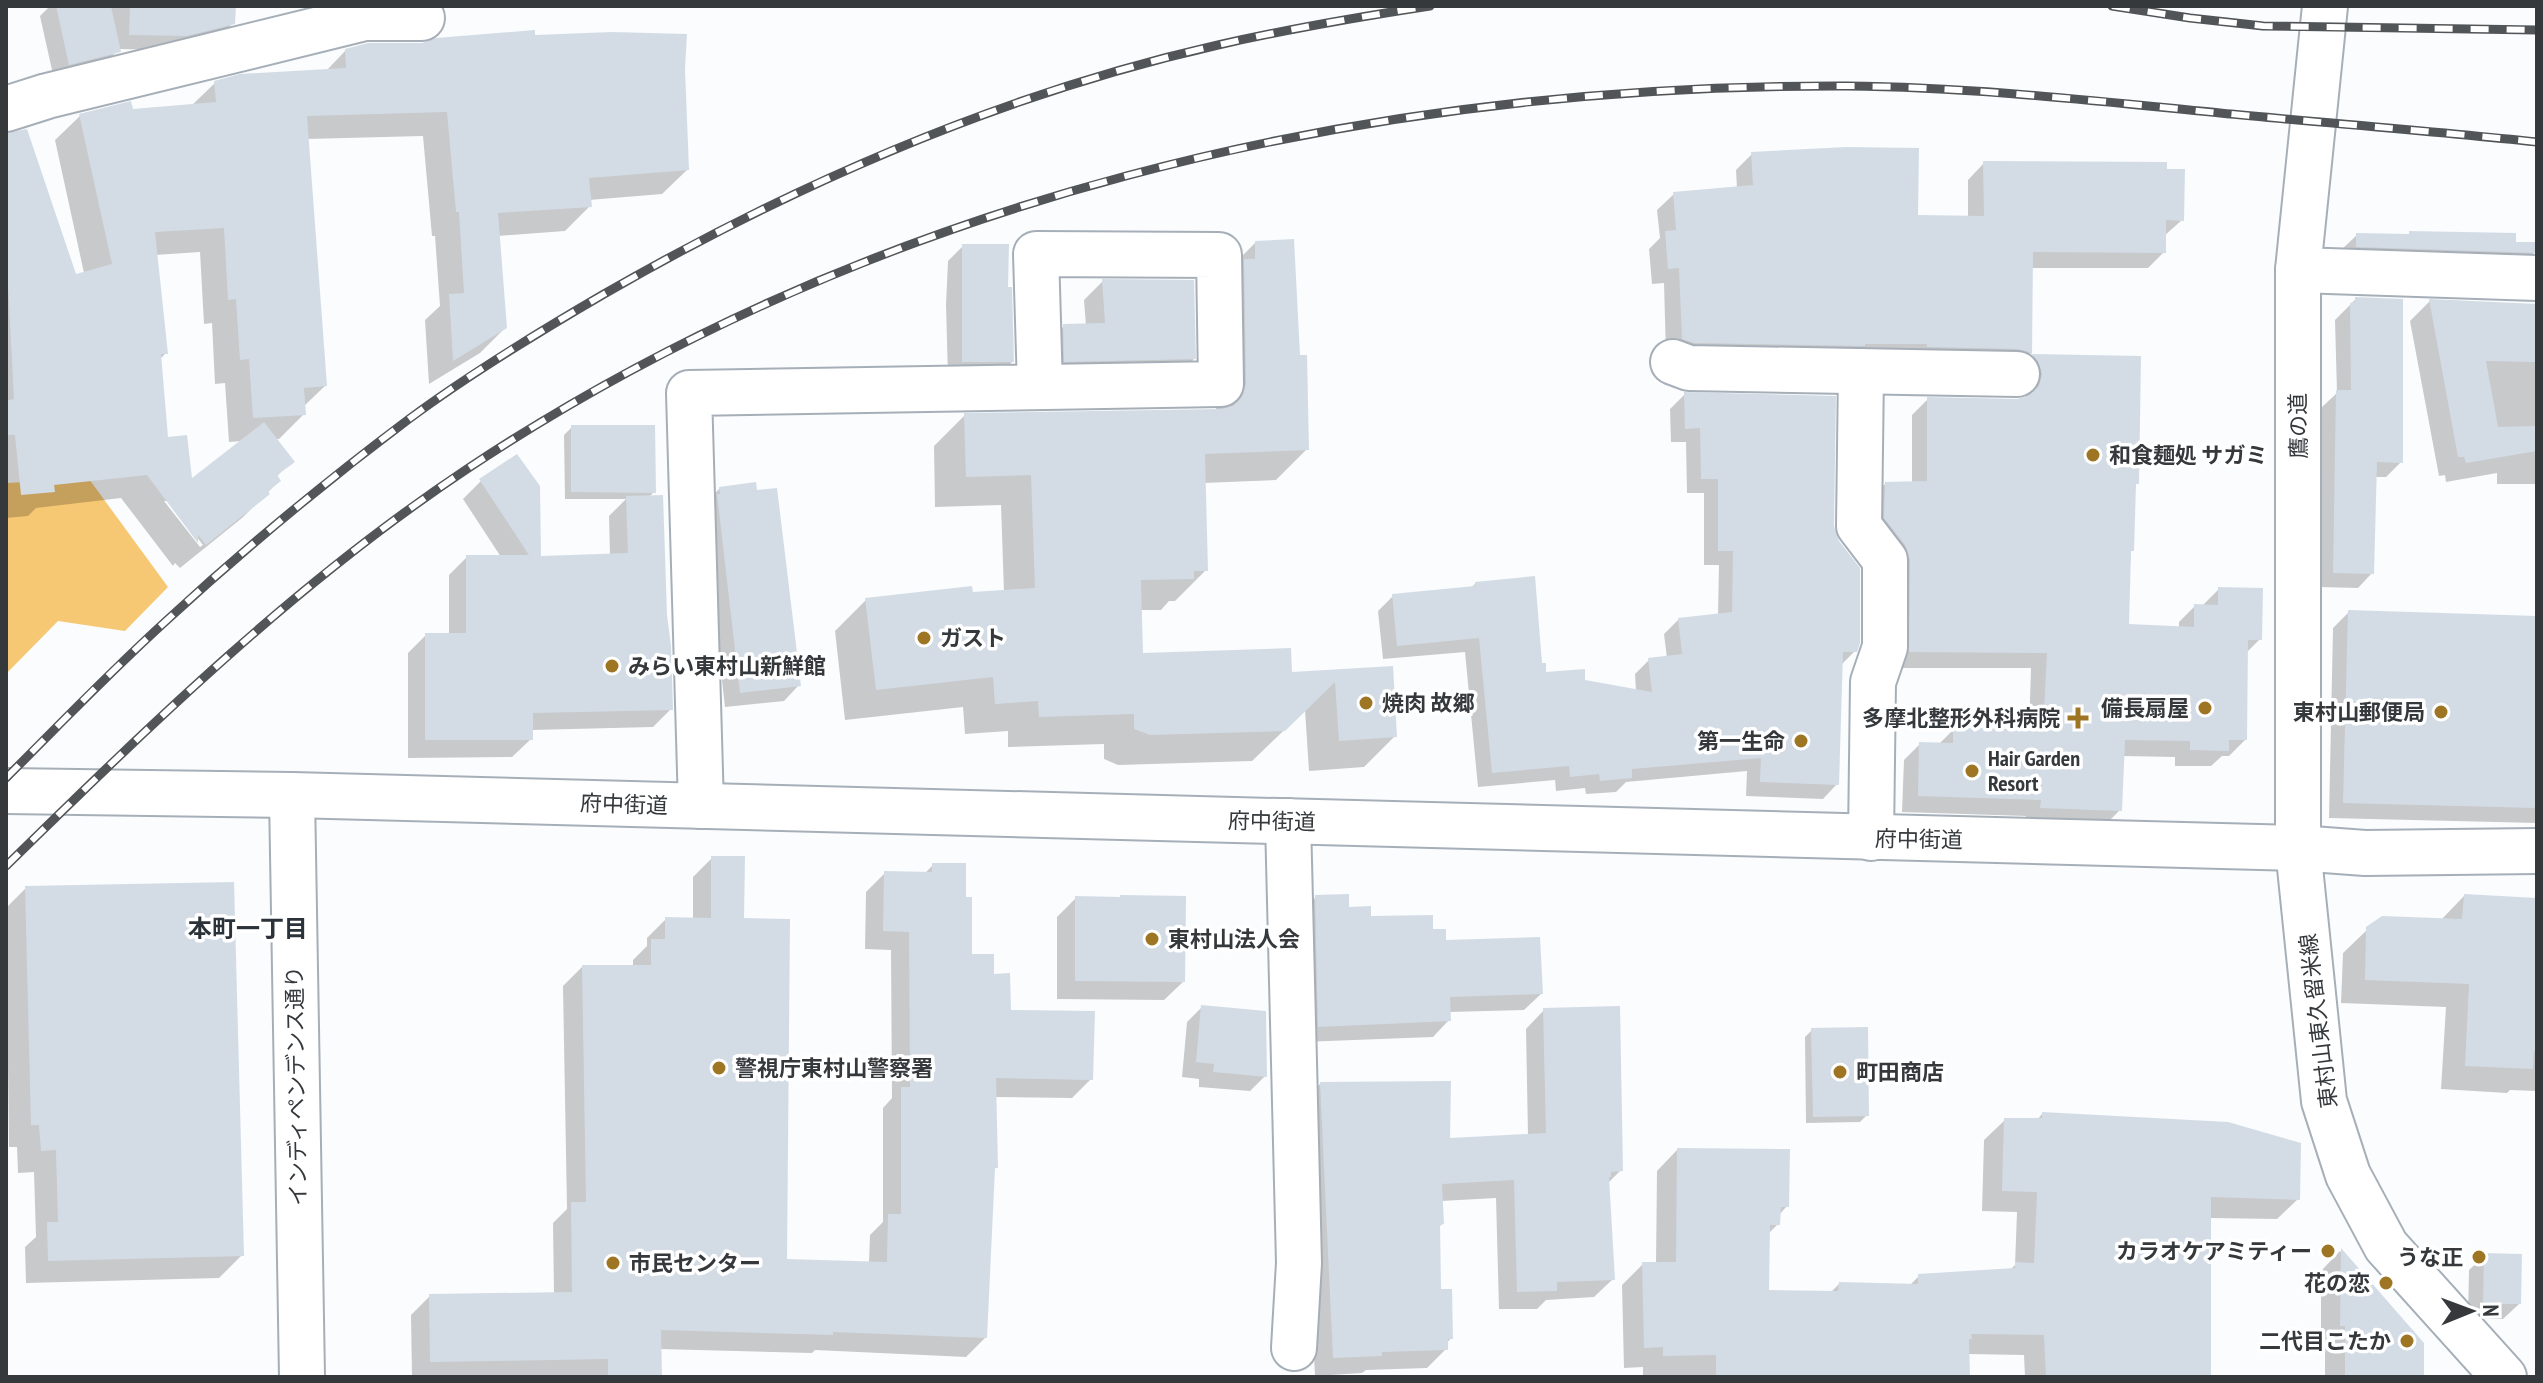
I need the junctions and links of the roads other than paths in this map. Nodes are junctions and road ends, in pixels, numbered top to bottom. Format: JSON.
{"nodes":[{"id":1,"x":2325,"y":6,"type":"edge"},
{"id":2,"x":422,"y":18,"type":"dead end"},
{"id":3,"x":6,"y":109,"type":"edge"},
{"id":4,"x":2298,"y":270,"type":"junction"},
{"id":5,"x":2537,"y":278,"type":"edge"},
{"id":6,"x":1673,"y":362,"type":"dead end"},
{"id":7,"x":1861,"y":371,"type":"junction"},
{"id":8,"x":2017,"y":374,"type":"dead end"},
{"id":9,"x":1040,"y":387,"type":"junction"},
{"id":10,"x":6,"y":791,"type":"edge"},
{"id":11,"x":292,"y":795,"type":"junction"},
{"id":12,"x":701,"y":806,"type":"junction"},
{"id":13,"x":1288,"y":821,"type":"junction"},
{"id":14,"x":1871,"y":838,"type":"junction"},
{"id":15,"x":2298,"y":848,"type":"junction"},
{"id":16,"x":2537,"y":851,"type":"edge"},
{"id":17,"x":1294,"y":1348,"type":"dead end"},
{"id":18,"x":302,"y":1377,"type":"edge"},
{"id":19,"x":2504,"y":1377,"type":"edge"}],
"edges":[{"from":1,"to":4,"type":"street","name":"鷹の道"},
{"from":2,"to":3,"type":"street"},
{"from":4,"to":5,"type":"street"},
{"from":4,"to":15,"type":"street","name":"鷹の道"},
{"from":6,"to":7,"type":"street"},
{"from":7,"to":8,"type":"street"},
{"from":7,"to":14,"type":"street"},
{"from":9,"to":9,"type":"street"},
{"from":9,"to":12,"type":"street"},
{"from":10,"to":11,"type":"street","name":"府中街道"},
{"from":11,"to":12,"type":"street","name":"府中街道"},
{"from":11,"to":18,"type":"street","name":"インディペンデンス通り"},
{"from":12,"to":13,"type":"street","name":"府中街道"},
{"from":13,"to":14,"type":"street","name":"府中街道"},
{"from":13,"to":17,"type":"street"},
{"from":14,"to":15,"type":"street","name":"府中街道"},
{"from":15,"to":16,"type":"street","name":"府中街道"},
{"from":15,"to":19,"type":"street","name":"東村山東久留米線"}]}
